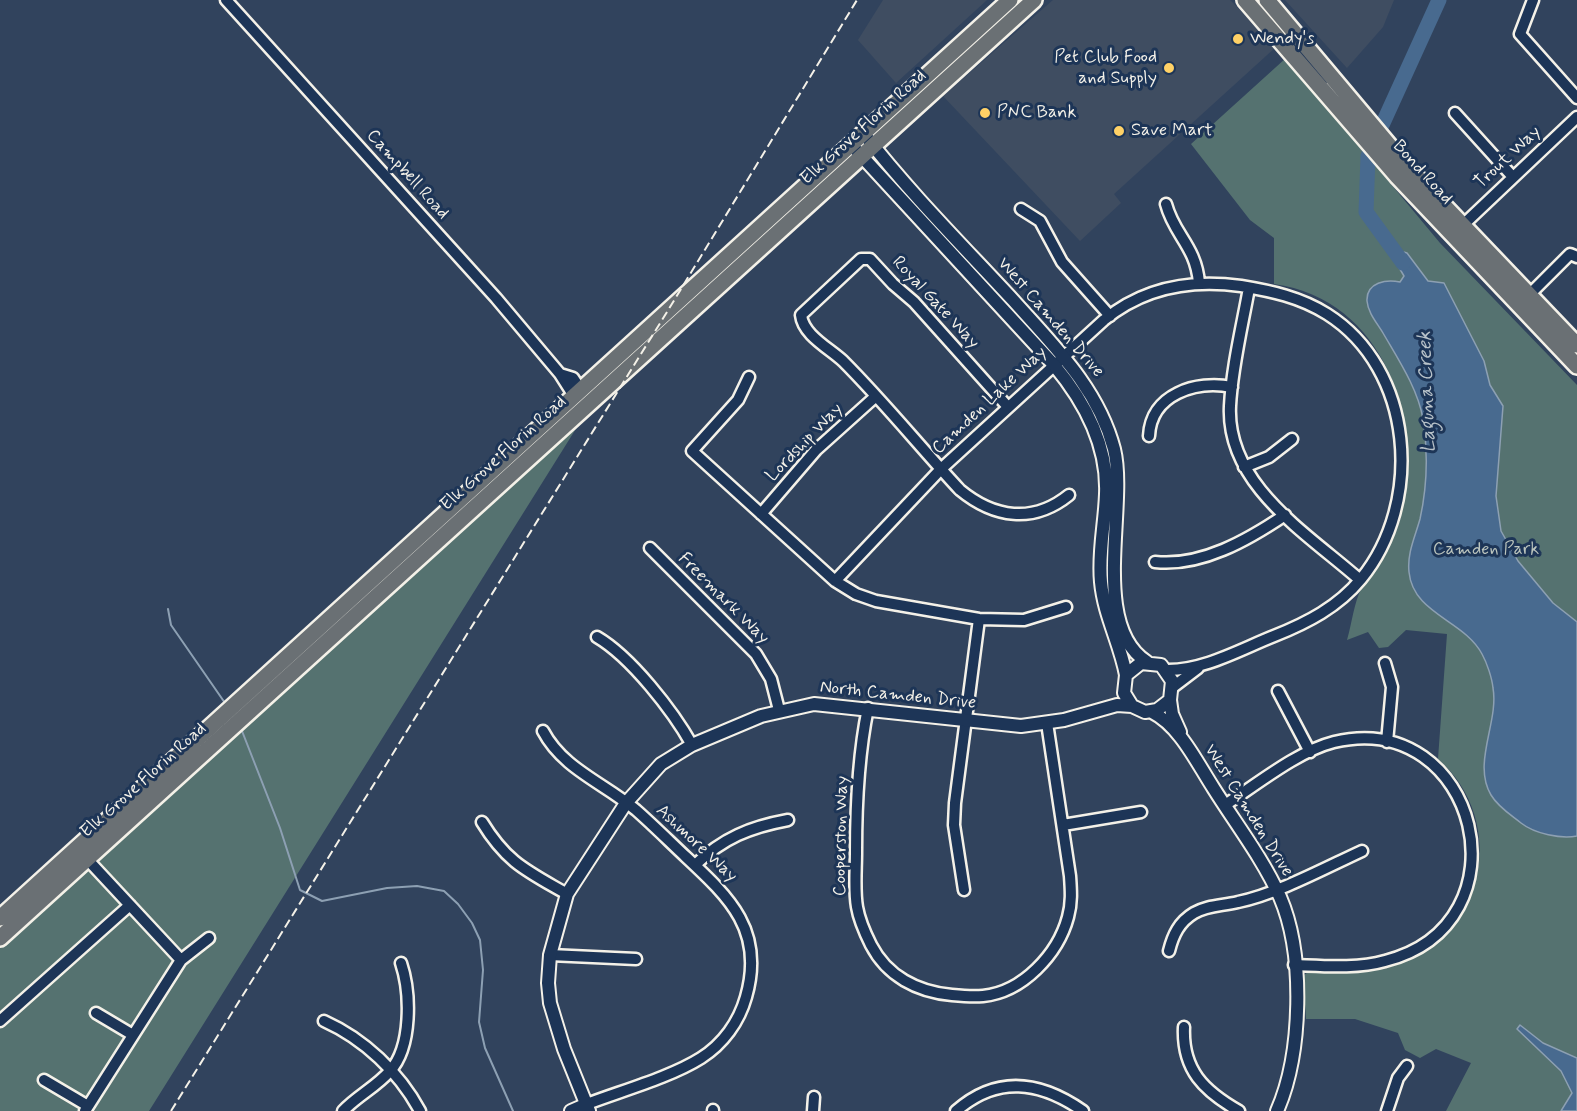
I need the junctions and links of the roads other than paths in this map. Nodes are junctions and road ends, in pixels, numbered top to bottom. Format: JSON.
{"nodes":[{"id":1,"x":226,"y":0,"type":"edge"},
{"id":2,"x":1034,"y":0,"type":"edge"},
{"id":3,"x":1245,"y":0,"type":"edge"},
{"id":4,"x":1268,"y":0,"type":"edge"},
{"id":5,"x":1533,"y":0,"type":"edge"},
{"id":6,"x":1006,"y":4,"type":"edge"},
{"id":7,"x":990,"y":40,"type":"junction"},
{"id":8,"x":962,"y":44,"type":"junction"},
{"id":9,"x":933,"y":90,"type":"junction"},
{"id":10,"x":1577,"y":98,"type":"edge"},
{"id":11,"x":1353,"y":110,"type":"junction"},
{"id":12,"x":1455,"y":113,"type":"dead end"},
{"id":13,"x":1577,"y":117,"type":"edge"},
{"id":14,"x":863,"y":145,"type":"junction"},
{"id":15,"x":1403,"y":172,"type":"junction"},
{"id":16,"x":1512,"y":176,"type":"junction"},
{"id":17,"x":1166,"y":204,"type":"dead end"},
{"id":18,"x":1021,"y":209,"type":"dead end"},
{"id":19,"x":1463,"y":225,"type":"junction"},
{"id":20,"x":1577,"y":257,"type":"edge"},
{"id":21,"x":1199,"y":283,"type":"junction"},
{"id":22,"x":1249,"y":288,"type":"junction"},
{"id":23,"x":1529,"y":295,"type":"junction"},
{"id":24,"x":1110,"y":316,"type":"junction"},
{"id":25,"x":1577,"y":345,"type":"edge"},
{"id":26,"x":1059,"y":360,"type":"junction"},
{"id":27,"x":1577,"y":366,"type":"edge"},
{"id":28,"x":749,"y":377,"type":"dead end"},
{"id":29,"x":1232,"y":387,"type":"junction"},
{"id":30,"x":578,"y":393,"type":"junction"},
{"id":31,"x":875,"y":397,"type":"junction"},
{"id":32,"x":1008,"y":407,"type":"junction"},
{"id":33,"x":558,"y":432,"type":"junction"},
{"id":34,"x":1149,"y":436,"type":"dead end"},
{"id":35,"x":1292,"y":439,"type":"dead end"},
{"id":36,"x":1244,"y":467,"type":"junction"},
{"id":37,"x":941,"y":469,"type":"junction"},
{"id":38,"x":1069,"y":495,"type":"dead end"},
{"id":39,"x":761,"y":514,"type":"junction"},
{"id":40,"x":1285,"y":515,"type":"junction"},
{"id":41,"x":650,"y":548,"type":"dead end"},
{"id":42,"x":1155,"y":562,"type":"dead end"},
{"id":43,"x":1360,"y":580,"type":"junction"},
{"id":44,"x":835,"y":581,"type":"junction"},
{"id":45,"x":1066,"y":607,"type":"dead end"},
{"id":46,"x":979,"y":619,"type":"junction"},
{"id":47,"x":597,"y":637,"type":"dead end"},
{"id":48,"x":1211,"y":661,"type":"junction"},
{"id":49,"x":1147,"y":662,"type":"junction"},
{"id":50,"x":1385,"y":663,"type":"dead end"},
{"id":51,"x":1166,"y":669,"type":"junction"},
{"id":52,"x":1125,"y":680,"type":"junction"},
{"id":53,"x":1173,"y":687,"type":"junction"},
{"id":54,"x":1278,"y":691,"type":"dead end"},
{"id":55,"x":1170,"y":700,"type":"junction"},
{"id":56,"x":1132,"y":706,"type":"junction"},
{"id":57,"x":868,"y":708,"type":"junction"},
{"id":58,"x":779,"y":710,"type":"junction"},
{"id":59,"x":1090,"y":711,"type":"junction"},
{"id":60,"x":1152,"y":712,"type":"junction"},
{"id":61,"x":966,"y":721,"type":"junction"},
{"id":62,"x":1047,"y":723,"type":"junction"},
{"id":63,"x":543,"y":731,"type":"dead end"},
{"id":64,"x":1184,"y":742,"type":"junction"},
{"id":65,"x":1387,"y":742,"type":"junction"},
{"id":66,"x":692,"y":745,"type":"junction"},
{"id":67,"x":1310,"y":752,"type":"junction"},
{"id":68,"x":627,"y":803,"type":"junction"},
{"id":69,"x":1224,"y":806,"type":"junction"},
{"id":70,"x":1141,"y":812,"type":"dead end"},
{"id":71,"x":788,"y":820,"type":"dead end"},
{"id":72,"x":482,"y":822,"type":"dead end"},
{"id":73,"x":1063,"y":825,"type":"junction"},
{"id":74,"x":1362,"y":852,"type":"dead end"},
{"id":75,"x":80,"y":855,"type":"junction"},
{"id":76,"x":694,"y":865,"type":"junction"},
{"id":77,"x":1276,"y":888,"type":"junction"},
{"id":78,"x":964,"y":890,"type":"dead end"},
{"id":79,"x":567,"y":894,"type":"junction"},
{"id":80,"x":130,"y":905,"type":"junction"},
{"id":81,"x":0,"y":918,"type":"edge"},
{"id":82,"x":0,"y":938,"type":"edge"},
{"id":83,"x":209,"y":938,"type":"dead end"},
{"id":84,"x":1169,"y":951,"type":"dead end"},
{"id":85,"x":550,"y":956,"type":"junction"},
{"id":86,"x":636,"y":959,"type":"dead end"},
{"id":87,"x":181,"y":960,"type":"junction"},
{"id":88,"x":401,"y":963,"type":"dead end"},
{"id":89,"x":1294,"y":965,"type":"junction"},
{"id":90,"x":96,"y":1012,"type":"dead end"},
{"id":91,"x":0,"y":1021,"type":"edge"},
{"id":92,"x":324,"y":1021,"type":"dead end"},
{"id":93,"x":1184,"y":1027,"type":"dead end"},
{"id":94,"x":133,"y":1035,"type":"junction"},
{"id":95,"x":1407,"y":1066,"type":"dead end"},
{"id":96,"x":391,"y":1070,"type":"junction"},
{"id":97,"x":44,"y":1080,"type":"dead end"},
{"id":98,"x":814,"y":1097,"type":"dead end"},
{"id":99,"x":86,"y":1108,"type":"edge"},
{"id":100,"x":588,"y":1108,"type":"edge"},
{"id":101,"x":343,"y":1111,"type":"edge"},
{"id":102,"x":420,"y":1111,"type":"edge"},
{"id":103,"x":571,"y":1111,"type":"edge"},
{"id":104,"x":813,"y":1111,"type":"edge"},
{"id":105,"x":956,"y":1111,"type":"edge"},
{"id":106,"x":1083,"y":1111,"type":"edge"},
{"id":107,"x":1239,"y":1111,"type":"edge"},
{"id":108,"x":1277,"y":1111,"type":"edge"},
{"id":109,"x":1387,"y":1111,"type":"edge"}],
"edges":[{"from":1,"to":30,"type":"street","name":"Campbell Road"},
{"from":2,"to":7,"type":"main road","name":"Elk Grove Florin Road"},
{"from":3,"to":11,"type":"main road","name":"Bond Road"},
{"from":4,"to":11,"type":"main road","name":"Bond Road"},
{"from":5,"to":10,"type":"street"},
{"from":6,"to":7,"type":"main road"},
{"from":6,"to":8,"type":"main road","name":"Elk Grove Florin Road"},
{"from":7,"to":9,"type":"main road","name":"Elk Grove Florin Road"},
{"from":8,"to":9,"type":"main road"},
{"from":8,"to":14,"type":"main road","name":"Elk Grove Florin Road"},
{"from":9,"to":14,"type":"main road","name":"Elk Grove Florin Road"},
{"from":11,"to":15,"type":"main road","name":"Bond Road"},
{"from":12,"to":16,"type":"street"},
{"from":13,"to":16,"type":"street","name":"Trout Way"},
{"from":14,"to":26,"type":"street","name":"West Camden Drive"},
{"from":14,"to":30,"type":"main road","name":"Elk Grove Florin Road"},
{"from":14,"to":33,"type":"main road","name":"Elk Grove Florin Road"},
{"from":15,"to":19,"type":"main road","name":"Bond Road"},
{"from":15,"to":27,"type":"main road","name":"Bond Road"},
{"from":16,"to":19,"type":"street","name":"Trout Way"},
{"from":17,"to":21,"type":"street"},
{"from":18,"to":24,"type":"street"},
{"from":19,"to":23,"type":"main road","name":"Bond Road"},
{"from":20,"to":23,"type":"street"},
{"from":21,"to":22,"type":"street","name":"Camden Lake Way"},
{"from":21,"to":24,"type":"street","name":"Camden Lake Way"},
{"from":22,"to":29,"type":"street"},
{"from":22,"to":43,"type":"street","name":"Camden Lake Way"},
{"from":23,"to":25,"type":"main road","name":"Bond Road"},
{"from":24,"to":26,"type":"street","name":"Camden Lake Way"},
{"from":26,"to":32,"type":"street","name":"Camden Lake Way"},
{"from":26,"to":49,"type":"street","name":"West Camden Drive"},
{"from":26,"to":52,"type":"street","name":"West Camden Drive"},
{"from":28,"to":39,"type":"street"},
{"from":29,"to":34,"type":"street"},
{"from":29,"to":36,"type":"street"},
{"from":30,"to":33,"type":"main road"},
{"from":30,"to":75,"type":"main road","name":"Elk Grove Florin Road"},
{"from":31,"to":32,"type":"street","name":"Royal Gate Way"},
{"from":31,"to":37,"type":"street","name":"Royal Gate Way"},
{"from":31,"to":39,"type":"street","name":"Lordship Way"},
{"from":32,"to":37,"type":"street","name":"Camden Lake Way"},
{"from":33,"to":75,"type":"main road","name":"Elk Grove Florin Road"},
{"from":35,"to":36,"type":"street"},
{"from":36,"to":40,"type":"street"},
{"from":37,"to":38,"type":"street","name":"Royal Gate Way"},
{"from":37,"to":44,"type":"street","name":"Camden Lake Way"},
{"from":39,"to":44,"type":"street"},
{"from":40,"to":42,"type":"street"},
{"from":40,"to":43,"type":"street"},
{"from":41,"to":58,"type":"street","name":"Freemark Way"},
{"from":43,"to":48,"type":"street","name":"Camden Lake Way"},
{"from":44,"to":46,"type":"street"},
{"from":45,"to":46,"type":"street"},
{"from":46,"to":61,"type":"street"},
{"from":47,"to":66,"type":"street"},
{"from":48,"to":51,"type":"street","name":"Camden Lake Way"},
{"from":48,"to":53,"type":"street","name":"Camden Lake Way"},
{"from":49,"to":51,"type":"street"},
{"from":49,"to":52,"type":"street"},
{"from":50,"to":65,"type":"street"},
{"from":51,"to":53,"type":"street"},
{"from":52,"to":56,"type":"street"},
{"from":52,"to":59,"type":"street","name":"North Camden Drive"},
{"from":53,"to":55,"type":"street"},
{"from":54,"to":67,"type":"street"},
{"from":55,"to":60,"type":"street"},
{"from":55,"to":64,"type":"street","name":"West Camden Drive"},
{"from":56,"to":59,"type":"street","name":"North Camden Drive"},
{"from":56,"to":60,"type":"street"},
{"from":57,"to":58,"type":"street","name":"North Camden Drive"},
{"from":57,"to":61,"type":"street","name":"North Camden Drive"},
{"from":57,"to":73,"type":"street","name":"Cooperston Way"},
{"from":58,"to":66,"type":"street","name":"North Camden Drive"},
{"from":59,"to":62,"type":"street","name":"North Camden Drive"},
{"from":60,"to":64,"type":"street","name":"West Camden Drive"},
{"from":61,"to":62,"type":"street","name":"North Camden Drive"},
{"from":61,"to":78,"type":"street"},
{"from":62,"to":73,"type":"street","name":"Cooperston Way"},
{"from":63,"to":68,"type":"street","name":"Ashmore Way"},
{"from":64,"to":69,"type":"street","name":"West Camden Drive"},
{"from":65,"to":67,"type":"street"},
{"from":65,"to":89,"type":"street"},
{"from":66,"to":68,"type":"street","name":"North Camden Drive"},
{"from":67,"to":69,"type":"street"},
{"from":68,"to":76,"type":"street","name":"Ashmore Way"},
{"from":68,"to":79,"type":"street","name":"North Camden Drive"},
{"from":69,"to":77,"type":"street","name":"West Camden Drive"},
{"from":70,"to":73,"type":"street"},
{"from":71,"to":76,"type":"street"},
{"from":72,"to":79,"type":"street"},
{"from":74,"to":77,"type":"street"},
{"from":75,"to":80,"type":"street"},
{"from":75,"to":81,"type":"main road","name":"Elk Grove Florin Road"},
{"from":75,"to":82,"type":"main road"},
{"from":76,"to":100,"type":"street","name":"Ashmore Way"},
{"from":77,"to":84,"type":"street"},
{"from":77,"to":89,"type":"street","name":"West Camden Drive"},
{"from":79,"to":85,"type":"street","name":"North Camden Drive"},
{"from":80,"to":87,"type":"street"},
{"from":80,"to":91,"type":"street"},
{"from":83,"to":87,"type":"street"},
{"from":85,"to":86,"type":"street"},
{"from":85,"to":100,"type":"street","name":"North Camden Drive"},
{"from":87,"to":94,"type":"street"},
{"from":88,"to":96,"type":"street"},
{"from":89,"to":108,"type":"street","name":"West Camden Drive"},
{"from":90,"to":94,"type":"street"},
{"from":92,"to":96,"type":"street"},
{"from":93,"to":107,"type":"street"},
{"from":94,"to":99,"type":"street"},
{"from":95,"to":109,"type":"street"},
{"from":96,"to":101,"type":"street"},
{"from":96,"to":102,"type":"street"},
{"from":97,"to":99,"type":"street"},
{"from":98,"to":104,"type":"street"},
{"from":100,"to":103,"type":"street"},
{"from":105,"to":106,"type":"street"}]}
